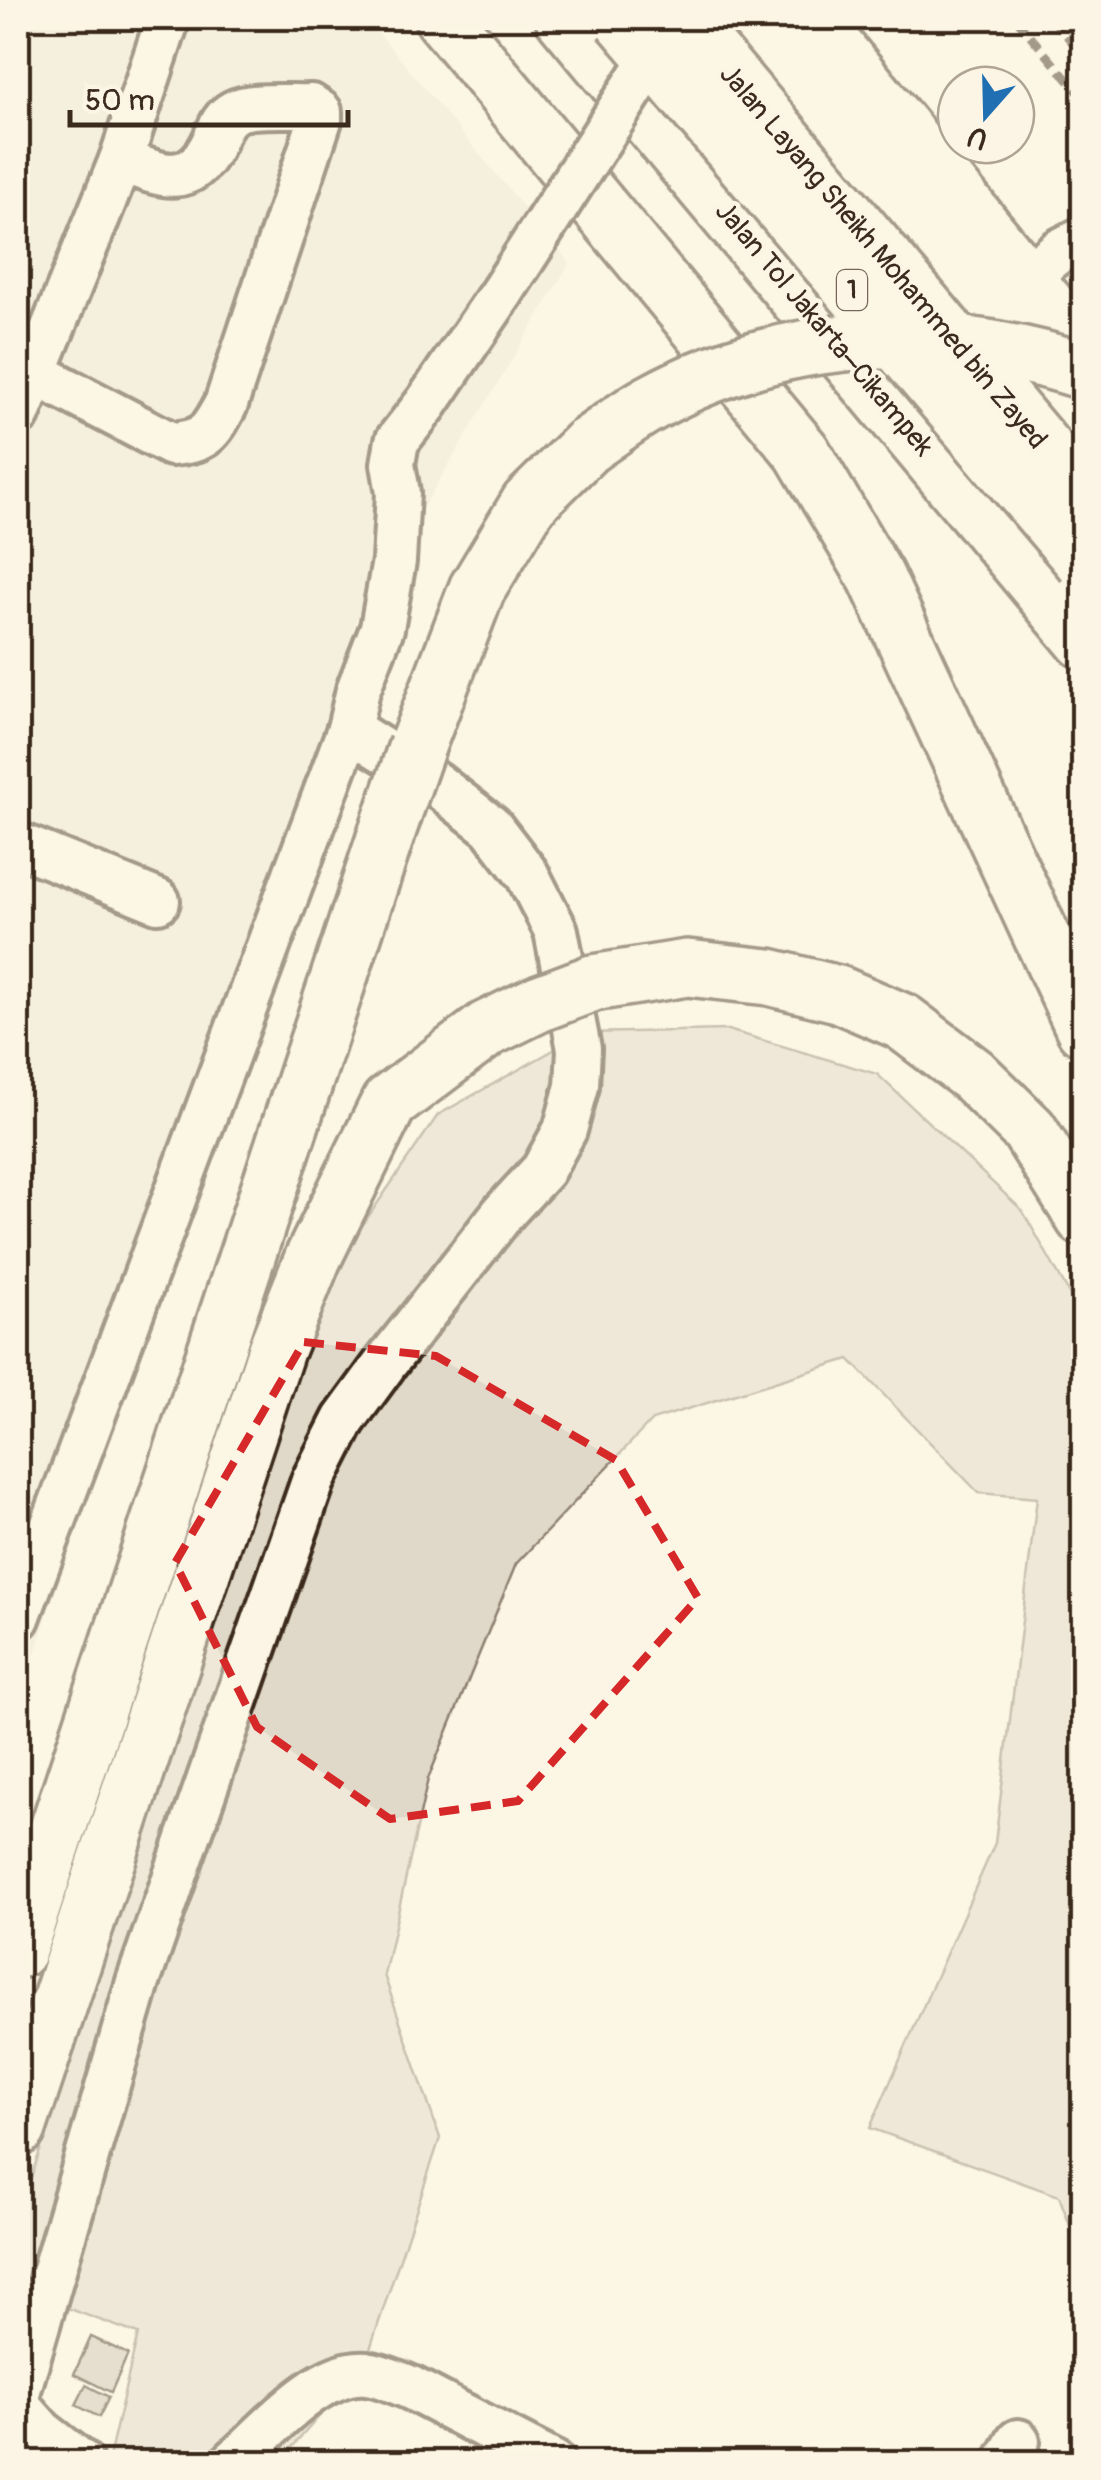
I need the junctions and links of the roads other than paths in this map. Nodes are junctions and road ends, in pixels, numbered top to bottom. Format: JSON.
{"nodes":[{"id":1,"x":168,"y":18,"type":"edge"},
{"id":2,"x":443,"y":18,"type":"edge"},
{"id":3,"x":564,"y":18,"type":"edge"},
{"id":4,"x":622,"y":18,"type":"edge"},
{"id":5,"x":680,"y":18,"type":"edge"},
{"id":6,"x":742,"y":18,"type":"edge"},
{"id":7,"x":811,"y":18,"type":"edge"},
{"id":8,"x":121,"y":160,"type":"junction"},
{"id":9,"x":1084,"y":238,"type":"edge"},
{"id":10,"x":1024,"y":278,"type":"junction"},
{"id":11,"x":1084,"y":350,"type":"edge"},
{"id":12,"x":1084,"y":371,"type":"edge"},
{"id":13,"x":35,"y":373,"type":"junction"},
{"id":14,"x":18,"y":414,"type":"edge"},
{"id":15,"x":1084,"y":422,"type":"edge"},
{"id":16,"x":1084,"y":496,"type":"edge"},
{"id":17,"x":1084,"y":562,"type":"edge"},
{"id":18,"x":1084,"y":641,"type":"edge"},
{"id":19,"x":350,"y":729,"type":"junction"},
{"id":20,"x":18,"y":844,"type":"edge"},
{"id":21,"x":158,"y":901,"type":"dead end"},
{"id":22,"x":1084,"y":1028,"type":"edge"},
{"id":23,"x":1084,"y":1218,"type":"edge"},
{"id":24,"x":18,"y":1618,"type":"edge"},
{"id":25,"x":18,"y":1950,"type":"edge"},
{"id":26,"x":18,"y":2128,"type":"edge"},
{"id":27,"x":18,"y":2393,"type":"edge"},
{"id":28,"x":18,"y":2404,"type":"edge"},
{"id":29,"x":82,"y":2462,"type":"edge"},
{"id":30,"x":233,"y":2462,"type":"edge"},
{"id":31,"x":553,"y":2462,"type":"edge"}],
"edges":[{"from":1,"to":8,"type":"street"},
{"from":2,"to":22,"type":"highway"},
{"from":3,"to":18,"type":"highway","name":"Jalan Tol Jakarta–Cikampek","number":"1"},
{"from":4,"to":17,"type":"highway","name":"Jalan Layang Sheikh Mohammed bin Zayed","number":"1","bridge":true},
{"from":5,"to":16,"type":"highway","name":"Jalan Layang Sheikh Mohammed bin Zayed","number":"1","bridge":true},
{"from":5,"to":19,"type":"street","bridge":true},
{"from":6,"to":15,"type":"highway"},
{"from":7,"to":10,"type":"highway"},
{"from":8,"to":13,"type":"street"},
{"from":8,"to":13,"type":"street"},
{"from":9,"to":10,"type":"street"},
{"from":10,"to":11,"type":"highway"},
{"from":12,"to":25,"type":"highway","bridge":true},
{"from":13,"to":14,"type":"street"},
{"from":19,"to":24,"type":"street"},
{"from":19,"to":27,"type":"street"},
{"from":20,"to":21,"type":"street"},
{"from":23,"to":26,"type":"highway","bridge":true},
{"from":28,"to":29,"type":"street"},
{"from":30,"to":31,"type":"street"}]}
